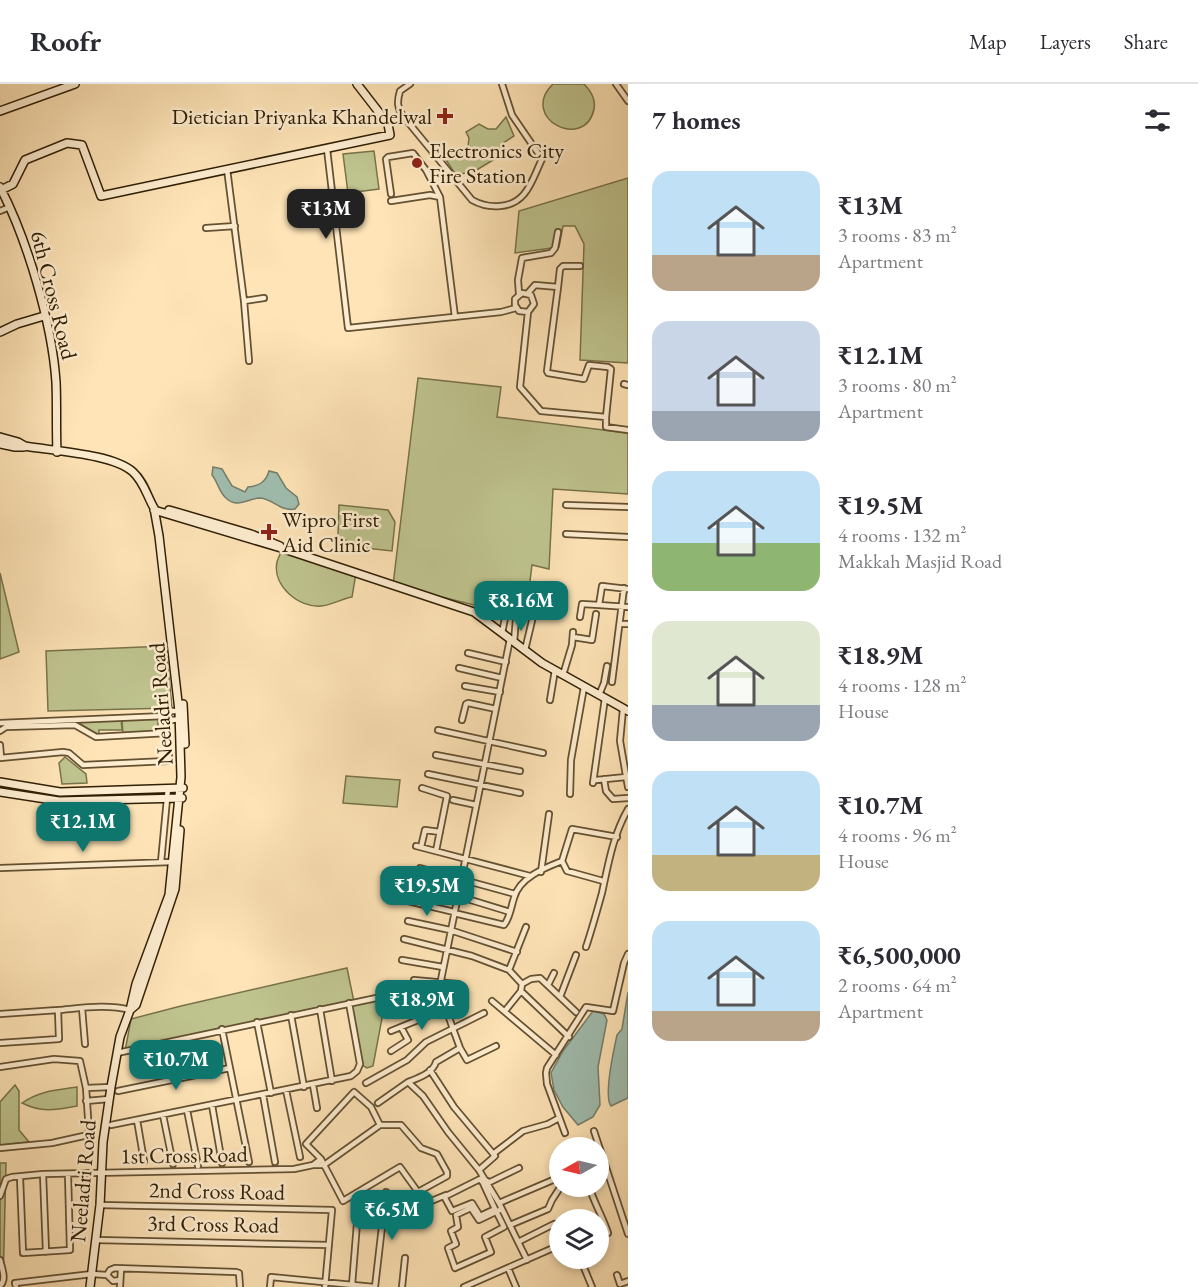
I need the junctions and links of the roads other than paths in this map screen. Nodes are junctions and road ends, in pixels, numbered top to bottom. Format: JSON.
{"nodes":[{"id":1,"x":75,"y":84,"type":"edge"},
{"id":2,"x":357,"y":84,"type":"edge"},
{"id":3,"x":410,"y":84,"type":"edge"},
{"id":4,"x":502,"y":84,"type":"edge"},
{"id":5,"x":616,"y":84,"type":"edge"},
{"id":6,"x":628,"y":101,"type":"edge"},
{"id":7,"x":0,"y":111,"type":"edge"},
{"id":8,"x":327,"y":149,"type":"junction"},
{"id":9,"x":227,"y":169,"type":"junction"},
{"id":10,"x":1,"y":188,"type":"edge"},
{"id":11,"x":391,"y":194,"type":"dead end"},
{"id":12,"x":440,"y":197,"type":"junction"},
{"id":13,"x":391,"y":201,"type":"dead end"},
{"id":14,"x":10,"y":207,"type":"junction"},
{"id":15,"x":0,"y":211,"type":"edge"},
{"id":16,"x":235,"y":226,"type":"junction"},
{"id":17,"x":206,"y":228,"type":"dead end"},
{"id":18,"x":558,"y":232,"type":"dead end"},
{"id":19,"x":580,"y":266,"type":"dead end"},
{"id":20,"x":558,"y":287,"type":"junction"},
{"id":21,"x":528,"y":293,"type":"junction"},
{"id":22,"x":519,"y":294,"type":"junction"},
{"id":23,"x":264,"y":298,"type":"dead end"},
{"id":24,"x":244,"y":301,"type":"junction"},
{"id":25,"x":516,"y":308,"type":"junction"},
{"id":26,"x":528,"y":312,"type":"junction"},
{"id":27,"x":44,"y":316,"type":"junction"},
{"id":28,"x":454,"y":316,"type":"junction"},
{"id":29,"x":0,"y":332,"type":"edge"},
{"id":30,"x":249,"y":361,"type":"dead end"},
{"id":31,"x":606,"y":417,"type":"junction"},
{"id":32,"x":628,"y":430,"type":"edge"},
{"id":33,"x":0,"y":437,"type":"edge"},
{"id":34,"x":0,"y":444,"type":"edge"},
{"id":35,"x":25,"y":446,"type":"junction"},
{"id":36,"x":57,"y":452,"type":"junction"},
{"id":37,"x":566,"y":505,"type":"dead end"},
{"id":38,"x":628,"y":507,"type":"edge"},
{"id":39,"x":156,"y":508,"type":"junction"},
{"id":40,"x":566,"y":534,"type":"dead end"},
{"id":41,"x":628,"y":537,"type":"edge"},
{"id":42,"x":626,"y":588,"type":"edge"},
{"id":43,"x":509,"y":598,"type":"dead end"},
{"id":44,"x":599,"y":605,"type":"junction"},
{"id":45,"x":621,"y":607,"type":"junction"},
{"id":46,"x":628,"y":608,"type":"edge"},
{"id":47,"x":553,"y":610,"type":"dead end"},
{"id":48,"x":596,"y":614,"type":"dead end"},
{"id":49,"x":580,"y":617,"type":"dead end"},
{"id":50,"x":516,"y":619,"type":"dead end"},
{"id":51,"x":502,"y":633,"type":"junction"},
{"id":52,"x":512,"y":640,"type":"junction"},
{"id":53,"x":525,"y":650,"type":"junction"},
{"id":54,"x":468,"y":653,"type":"dead end"},
{"id":55,"x":506,"y":662,"type":"junction"},
{"id":56,"x":607,"y":666,"type":"dead end"},
{"id":57,"x":459,"y":668,"type":"dead end"},
{"id":58,"x":555,"y":670,"type":"junction"},
{"id":59,"x":563,"y":675,"type":"junction"},
{"id":60,"x":502,"y":678,"type":"junction"},
{"id":61,"x":612,"y":682,"type":"dead end"},
{"id":62,"x":465,"y":686,"type":"dead end"},
{"id":63,"x":584,"y":686,"type":"junction"},
{"id":64,"x":500,"y":692,"type":"junction"},
{"id":65,"x":602,"y":697,"type":"junction"},
{"id":66,"x":550,"y":700,"type":"dead end"},
{"id":67,"x":628,"y":700,"type":"edge"},
{"id":68,"x":496,"y":709,"type":"junction"},
{"id":69,"x":626,"y":710,"type":"edge"},
{"id":70,"x":182,"y":715,"type":"junction"},
{"id":71,"x":165,"y":716,"type":"junction"},
{"id":72,"x":462,"y":720,"type":"dead end"},
{"id":73,"x":0,"y":723,"type":"edge"},
{"id":74,"x":438,"y":730,"type":"dead end"},
{"id":75,"x":0,"y":731,"type":"edge"},
{"id":76,"x":167,"y":733,"type":"junction"},
{"id":77,"x":489,"y":741,"type":"junction"},
{"id":78,"x":0,"y":746,"type":"edge"},
{"id":79,"x":543,"y":753,"type":"dead end"},
{"id":80,"x":436,"y":755,"type":"dead end"},
{"id":81,"x":1,"y":758,"type":"edge"},
{"id":82,"x":484,"y":765,"type":"junction"},
{"id":83,"x":520,"y":771,"type":"dead end"},
{"id":84,"x":428,"y":774,"type":"dead end"},
{"id":85,"x":626,"y":777,"type":"junction"},
{"id":86,"x":604,"y":779,"type":"junction"},
{"id":87,"x":0,"y":782,"type":"edge"},
{"id":88,"x":480,"y":784,"type":"junction"},
{"id":89,"x":628,"y":787,"type":"edge"},
{"id":90,"x":168,"y":788,"type":"junction"},
{"id":91,"x":181,"y":788,"type":"junction"},
{"id":92,"x":422,"y":788,"type":"dead end"},
{"id":93,"x":0,"y":792,"type":"edge"},
{"id":94,"x":520,"y":793,"type":"dead end"},
{"id":95,"x":570,"y":794,"type":"dead end"},
{"id":96,"x":167,"y":798,"type":"junction"},
{"id":97,"x":180,"y":798,"type":"junction"},
{"id":98,"x":628,"y":798,"type":"edge"},
{"id":99,"x":453,"y":800,"type":"dead end"},
{"id":100,"x":476,"y":805,"type":"junction"},
{"id":101,"x":628,"y":809,"type":"edge"},
{"id":102,"x":549,"y":814,"type":"dead end"},
{"id":103,"x":440,"y":832,"type":"junction"},
{"id":104,"x":617,"y":837,"type":"junction"},
{"id":105,"x":436,"y":850,"type":"junction"},
{"id":106,"x":465,"y":858,"type":"junction"},
{"id":107,"x":561,"y":861,"type":"junction"},
{"id":108,"x":161,"y":862,"type":"junction"},
{"id":109,"x":172,"y":862,"type":"junction"},
{"id":110,"x":0,"y":868,"type":"edge"},
{"id":111,"x":420,"y":868,"type":"dead end"},
{"id":112,"x":541,"y":872,"type":"junction"},
{"id":113,"x":530,"y":876,"type":"junction"},
{"id":114,"x":461,"y":878,"type":"junction"},
{"id":115,"x":603,"y":881,"type":"junction"},
{"id":116,"x":409,"y":885,"type":"dead end"},
{"id":117,"x":515,"y":894,"type":"junction"},
{"id":118,"x":457,"y":896,"type":"junction"},
{"id":119,"x":404,"y":900,"type":"dead end"},
{"id":120,"x":510,"y":912,"type":"junction"},
{"id":121,"x":454,"y":913,"type":"junction"},
{"id":122,"x":408,"y":921,"type":"dead end"},
{"id":123,"x":526,"y":927,"type":"dead end"},
{"id":124,"x":450,"y":930,"type":"junction"},
{"id":125,"x":404,"y":939,"type":"dead end"},
{"id":126,"x":586,"y":947,"type":"dead end"},
{"id":127,"x":446,"y":949,"type":"junction"},
{"id":128,"x":518,"y":952,"type":"junction"},
{"id":129,"x":628,"y":954,"type":"edge"},
{"id":130,"x":576,"y":955,"type":"dead end"},
{"id":131,"x":402,"y":960,"type":"dead end"},
{"id":132,"x":148,"y":963,"type":"junction"},
{"id":133,"x":443,"y":967,"type":"junction"},
{"id":134,"x":509,"y":970,"type":"junction"},
{"id":135,"x":554,"y":973,"type":"dead end"},
{"id":136,"x":414,"y":980,"type":"dead end"},
{"id":137,"x":441,"y":981,"type":"junction"},
{"id":138,"x":458,"y":984,"type":"dead end"},
{"id":139,"x":522,"y":984,"type":"junction"},
{"id":140,"x":548,"y":985,"type":"junction"},
{"id":141,"x":521,"y":991,"type":"junction"},
{"id":142,"x":381,"y":997,"type":"dead end"},
{"id":143,"x":560,"y":997,"type":"junction"},
{"id":144,"x":443,"y":998,"type":"junction"},
{"id":145,"x":492,"y":1001,"type":"dead end"},
{"id":146,"x":349,"y":1003,"type":"junction"},
{"id":147,"x":395,"y":1005,"type":"dead end"},
{"id":148,"x":82,"y":1008,"type":"junction"},
{"id":149,"x":320,"y":1009,"type":"junction"},
{"id":150,"x":58,"y":1010,"type":"junction"},
{"id":151,"x":130,"y":1010,"type":"junction"},
{"id":152,"x":445,"y":1010,"type":"junction"},
{"id":153,"x":504,"y":1011,"type":"junction"},
{"id":154,"x":576,"y":1012,"type":"dead end"},
{"id":155,"x":484,"y":1013,"type":"dead end"},
{"id":156,"x":0,"y":1014,"type":"edge"},
{"id":157,"x":291,"y":1015,"type":"junction"},
{"id":158,"x":257,"y":1022,"type":"junction"},
{"id":159,"x":401,"y":1027,"type":"junction"},
{"id":160,"x":222,"y":1029,"type":"junction"},
{"id":161,"x":453,"y":1029,"type":"junction"},
{"id":162,"x":391,"y":1031,"type":"dead end"},
{"id":163,"x":569,"y":1037,"type":"junction"},
{"id":164,"x":0,"y":1043,"type":"edge"},
{"id":165,"x":85,"y":1044,"type":"dead end"},
{"id":166,"x":496,"y":1046,"type":"dead end"},
{"id":167,"x":460,"y":1048,"type":"junction"},
{"id":168,"x":391,"y":1051,"type":"dead end"},
{"id":169,"x":117,"y":1053,"type":"junction"},
{"id":170,"x":556,"y":1055,"type":"junction"},
{"id":171,"x":0,"y":1067,"type":"edge"},
{"id":172,"x":230,"y":1068,"type":"junction"},
{"id":173,"x":430,"y":1070,"type":"junction"},
{"id":174,"x":332,"y":1081,"type":"junction"},
{"id":175,"x":408,"y":1082,"type":"junction"},
{"id":176,"x":366,"y":1083,"type":"dead end"},
{"id":177,"x":313,"y":1085,"type":"junction"},
{"id":178,"x":304,"y":1087,"type":"junction"},
{"id":179,"x":86,"y":1088,"type":"junction"},
{"id":180,"x":114,"y":1089,"type":"junction"},
{"id":181,"x":286,"y":1090,"type":"junction"},
{"id":182,"x":271,"y":1093,"type":"junction"},
{"id":183,"x":263,"y":1095,"type":"junction"},
{"id":184,"x":109,"y":1099,"type":"junction"},
{"id":185,"x":236,"y":1100,"type":"junction"},
{"id":186,"x":86,"y":1101,"type":"junction"},
{"id":187,"x":378,"y":1103,"type":"dead end"},
{"id":188,"x":212,"y":1105,"type":"junction"},
{"id":189,"x":317,"y":1108,"type":"dead end"},
{"id":190,"x":187,"y":1110,"type":"junction"},
{"id":191,"x":163,"y":1115,"type":"junction"},
{"id":192,"x":559,"y":1118,"type":"junction"},
{"id":193,"x":137,"y":1120,"type":"junction"},
{"id":194,"x":111,"y":1125,"type":"dead end"},
{"id":195,"x":380,"y":1125,"type":"junction"},
{"id":196,"x":594,"y":1131,"type":"dead end"},
{"id":197,"x":565,"y":1133,"type":"dead end"},
{"id":198,"x":0,"y":1148,"type":"edge"},
{"id":199,"x":493,"y":1154,"type":"junction"},
{"id":200,"x":300,"y":1157,"type":"dead end"},
{"id":201,"x":321,"y":1159,"type":"junction"},
{"id":202,"x":144,"y":1161,"type":"dead end"},
{"id":203,"x":249,"y":1162,"type":"dead end"},
{"id":204,"x":275,"y":1162,"type":"dead end"},
{"id":205,"x":222,"y":1163,"type":"dead end"},
{"id":206,"x":173,"y":1164,"type":"dead end"},
{"id":207,"x":313,"y":1165,"type":"junction"},
{"id":208,"x":324,"y":1165,"type":"junction"},
{"id":209,"x":198,"y":1166,"type":"dead end"},
{"id":210,"x":519,"y":1168,"type":"dead end"},
{"id":211,"x":479,"y":1170,"type":"junction"},
{"id":212,"x":103,"y":1173,"type":"junction"},
{"id":213,"x":43,"y":1174,"type":"junction"},
{"id":214,"x":68,"y":1174,"type":"junction"},
{"id":215,"x":483,"y":1175,"type":"junction"},
{"id":216,"x":20,"y":1177,"type":"junction"},
{"id":217,"x":549,"y":1182,"type":"edge"},
{"id":218,"x":486,"y":1183,"type":"junction"},
{"id":219,"x":386,"y":1192,"type":"dead end"},
{"id":220,"x":0,"y":1196,"type":"edge"},
{"id":221,"x":554,"y":1197,"type":"edge"},
{"id":222,"x":499,"y":1203,"type":"junction"},
{"id":223,"x":424,"y":1204,"type":"dead end"},
{"id":224,"x":100,"y":1205,"type":"junction"},
{"id":225,"x":502,"y":1209,"type":"junction"},
{"id":226,"x":358,"y":1211,"type":"dead end"},
{"id":227,"x":496,"y":1211,"type":"junction"},
{"id":228,"x":510,"y":1225,"type":"junction"},
{"id":229,"x":549,"y":1226,"type":"edge"},
{"id":230,"x":628,"y":1234,"type":"edge"},
{"id":231,"x":96,"y":1240,"type":"junction"},
{"id":232,"x":518,"y":1242,"type":"junction"},
{"id":233,"x":329,"y":1245,"type":"junction"},
{"id":234,"x":549,"y":1250,"type":"edge"},
{"id":235,"x":46,"y":1252,"type":"junction"},
{"id":236,"x":405,"y":1258,"type":"dead end"},
{"id":237,"x":0,"y":1260,"type":"edge"},
{"id":238,"x":527,"y":1260,"type":"junction"},
{"id":239,"x":508,"y":1268,"type":"junction"},
{"id":240,"x":121,"y":1269,"type":"junction"},
{"id":241,"x":585,"y":1269,"type":"edge"},
{"id":242,"x":92,"y":1274,"type":"junction"},
{"id":243,"x":108,"y":1275,"type":"junction"},
{"id":244,"x":617,"y":1275,"type":"dead end"},
{"id":245,"x":120,"y":1280,"type":"junction"},
{"id":246,"x":628,"y":1281,"type":"edge"},
{"id":247,"x":325,"y":1285,"type":"edge"},
{"id":248,"x":352,"y":1285,"type":"junction"},
{"id":249,"x":475,"y":1285,"type":"edge"},
{"id":250,"x":0,"y":1286,"type":"edge"},
{"id":251,"x":16,"y":1287,"type":"edge"},
{"id":252,"x":90,"y":1287,"type":"edge"},
{"id":253,"x":120,"y":1287,"type":"edge"},
{"id":254,"x":240,"y":1287,"type":"edge"},
{"id":255,"x":270,"y":1287,"type":"edge"},
{"id":256,"x":375,"y":1287,"type":"edge"},
{"id":257,"x":402,"y":1287,"type":"edge"},
{"id":258,"x":464,"y":1287,"type":"edge"},
{"id":259,"x":516,"y":1287,"type":"edge"},
{"id":260,"x":592,"y":1287,"type":"edge"}],
"edges":[{"from":1,"to":7,"type":"main road"},
{"from":2,"to":8,"type":"main road"},
{"from":3,"to":4,"type":"street"},
{"from":5,"to":6,"type":"street"},
{"from":8,"to":9,"type":"main road"},
{"from":8,"to":28,"type":"street"},
{"from":9,"to":10,"type":"main road"},
{"from":9,"to":16,"type":"street"},
{"from":10,"to":14,"type":"main road","name":"6th Cross Road"},
{"from":11,"to":12,"type":"street"},
{"from":12,"to":13,"type":"street"},
{"from":12,"to":28,"type":"street"},
{"from":14,"to":15,"type":"street"},
{"from":14,"to":27,"type":"main road","name":"6th Cross Road"},
{"from":16,"to":17,"type":"street"},
{"from":16,"to":24,"type":"street"},
{"from":18,"to":22,"type":"street"},
{"from":19,"to":20,"type":"street"},
{"from":20,"to":21,"type":"street"},
{"from":20,"to":31,"type":"street"},
{"from":21,"to":22,"type":"street"},
{"from":21,"to":26,"type":"street"},
{"from":22,"to":25,"type":"street"},
{"from":23,"to":24,"type":"street"},
{"from":24,"to":30,"type":"street"},
{"from":25,"to":26,"type":"street"},
{"from":25,"to":28,"type":"street"},
{"from":26,"to":31,"type":"street"},
{"from":27,"to":29,"type":"main road"},
{"from":27,"to":36,"type":"main road","name":"6th Cross Road"},
{"from":31,"to":32,"type":"street"},
{"from":33,"to":35,"type":"main road"},
{"from":34,"to":35,"type":"main road"},
{"from":35,"to":36,"type":"main road"},
{"from":36,"to":39,"type":"main road","name":"Neeladri Road"},
{"from":37,"to":38,"type":"street"},
{"from":39,"to":51,"type":"main road"},
{"from":39,"to":70,"type":"main road","name":"Neeladri Road"},
{"from":40,"to":41,"type":"street"},
{"from":42,"to":44,"type":"street"},
{"from":42,"to":45,"type":"street"},
{"from":43,"to":51,"type":"street"},
{"from":44,"to":45,"type":"street"},
{"from":44,"to":49,"type":"street"},
{"from":45,"to":46,"type":"street"},
{"from":45,"to":61,"type":"street"},
{"from":47,"to":53,"type":"street"},
{"from":48,"to":59,"type":"street"},
{"from":50,"to":52,"type":"street"},
{"from":51,"to":52,"type":"main road"},
{"from":52,"to":53,"type":"main road"},
{"from":52,"to":55,"type":"street"},
{"from":53,"to":58,"type":"main road"},
{"from":54,"to":55,"type":"street"},
{"from":55,"to":60,"type":"street"},
{"from":56,"to":65,"type":"street"},
{"from":57,"to":60,"type":"street"},
{"from":58,"to":59,"type":"main road"},
{"from":58,"to":66,"type":"street"},
{"from":59,"to":63,"type":"main road"},
{"from":60,"to":64,"type":"street"},
{"from":62,"to":64,"type":"street"},
{"from":63,"to":65,"type":"main road"},
{"from":63,"to":95,"type":"street"},
{"from":64,"to":68,"type":"street"},
{"from":65,"to":69,"type":"main road"},
{"from":65,"to":86,"type":"street"},
{"from":67,"to":69,"type":"main road"},
{"from":68,"to":72,"type":"street"},
{"from":68,"to":77,"type":"street"},
{"from":69,"to":85,"type":"street"},
{"from":70,"to":71,"type":"street"},
{"from":70,"to":91,"type":"main road","name":"Neeladri Road"},
{"from":71,"to":73,"type":"street"},
{"from":71,"to":76,"type":"street"},
{"from":74,"to":77,"type":"street"},
{"from":75,"to":76,"type":"street"},
{"from":76,"to":81,"type":"street"},
{"from":77,"to":79,"type":"street"},
{"from":77,"to":82,"type":"street"},
{"from":78,"to":81,"type":"street"},
{"from":80,"to":82,"type":"street"},
{"from":82,"to":83,"type":"street"},
{"from":82,"to":88,"type":"street"},
{"from":84,"to":88,"type":"street"},
{"from":85,"to":86,"type":"street"},
{"from":85,"to":89,"type":"street"},
{"from":86,"to":98,"type":"street"},
{"from":87,"to":90,"type":"main road"},
{"from":88,"to":94,"type":"street"},
{"from":88,"to":100,"type":"street"},
{"from":90,"to":91,"type":"main road"},
{"from":90,"to":96,"type":"street"},
{"from":91,"to":97,"type":"main road","name":"Neeladri Road"},
{"from":92,"to":103,"type":"street"},
{"from":93,"to":96,"type":"main road"},
{"from":96,"to":97,"type":"main road"},
{"from":96,"to":108,"type":"street"},
{"from":97,"to":109,"type":"main road","name":"Neeladri Road"},
{"from":97,"to":132,"type":"main road","name":"Neeladri Road"},
{"from":99,"to":100,"type":"street"},
{"from":100,"to":106,"type":"street"},
{"from":101,"to":104,"type":"street"},
{"from":102,"to":112,"type":"street"},
{"from":103,"to":105,"type":"street"},
{"from":103,"to":105,"type":"street"},
{"from":104,"to":107,"type":"street"},
{"from":104,"to":115,"type":"street"},
{"from":105,"to":106,"type":"street"},
{"from":106,"to":113,"type":"street"},
{"from":106,"to":114,"type":"street"},
{"from":107,"to":112,"type":"street"},
{"from":107,"to":115,"type":"street"},
{"from":108,"to":109,"type":"street"},
{"from":108,"to":110,"type":"street"},
{"from":109,"to":132,"type":"main road","name":"Neeladri Road"},
{"from":111,"to":114,"type":"street"},
{"from":112,"to":113,"type":"street"},
{"from":113,"to":117,"type":"street"},
{"from":114,"to":117,"type":"street"},
{"from":114,"to":118,"type":"street"},
{"from":115,"to":126,"type":"street"},
{"from":116,"to":118,"type":"street"},
{"from":117,"to":120,"type":"street"},
{"from":118,"to":120,"type":"street"},
{"from":118,"to":121,"type":"street"},
{"from":119,"to":121,"type":"street"},
{"from":120,"to":121,"type":"street"},
{"from":121,"to":124,"type":"street"},
{"from":122,"to":124,"type":"street"},
{"from":123,"to":128,"type":"street"},
{"from":124,"to":127,"type":"street"},
{"from":124,"to":128,"type":"street"},
{"from":125,"to":127,"type":"street"},
{"from":127,"to":133,"type":"street"},
{"from":127,"to":134,"type":"street"},
{"from":128,"to":134,"type":"street"},
{"from":129,"to":163,"type":"street"},
{"from":130,"to":143,"type":"street"},
{"from":131,"to":133,"type":"street"},
{"from":132,"to":151,"type":"main road","name":"Neeladri Road"},
{"from":133,"to":137,"type":"street"},
{"from":134,"to":139,"type":"street"},
{"from":135,"to":140,"type":"street"},
{"from":136,"to":137,"type":"street"},
{"from":137,"to":138,"type":"street"},
{"from":137,"to":144,"type":"street"},
{"from":139,"to":140,"type":"street"},
{"from":139,"to":141,"type":"street"},
{"from":140,"to":143,"type":"street"},
{"from":141,"to":153,"type":"street"},
{"from":141,"to":163,"type":"street"},
{"from":142,"to":146,"type":"street"},
{"from":143,"to":154,"type":"street"},
{"from":144,"to":147,"type":"street"},
{"from":144,"to":152,"type":"street"},
{"from":145,"to":153,"type":"street"},
{"from":146,"to":149,"type":"street"},
{"from":146,"to":174,"type":"street"},
{"from":148,"to":150,"type":"street"},
{"from":148,"to":151,"type":"street"},
{"from":148,"to":165,"type":"street"},
{"from":149,"to":157,"type":"street"},
{"from":149,"to":174,"type":"street"},
{"from":150,"to":156,"type":"street"},
{"from":150,"to":164,"type":"street"},
{"from":151,"to":169,"type":"main road","name":"Neeladri Road"},
{"from":152,"to":159,"type":"street"},
{"from":152,"to":161,"type":"street"},
{"from":153,"to":170,"type":"street"},
{"from":155,"to":161,"type":"street"},
{"from":157,"to":158,"type":"street"},
{"from":157,"to":178,"type":"street"},
{"from":158,"to":160,"type":"street"},
{"from":158,"to":182,"type":"street"},
{"from":159,"to":162,"type":"street"},
{"from":159,"to":168,"type":"street"},
{"from":160,"to":169,"type":"street"},
{"from":160,"to":172,"type":"street"},
{"from":161,"to":167,"type":"street"},
{"from":161,"to":176,"type":"street"},
{"from":163,"to":170,"type":"street"},
{"from":166,"to":167,"type":"street"},
{"from":167,"to":173,"type":"street"},
{"from":169,"to":180,"type":"main road","name":"Neeladri Road"},
{"from":170,"to":192,"type":"street"},
{"from":171,"to":179,"type":"street"},
{"from":172,"to":180,"type":"street"},
{"from":172,"to":185,"type":"street"},
{"from":173,"to":175,"type":"street"},
{"from":173,"to":199,"type":"street"},
{"from":174,"to":177,"type":"street"},
{"from":175,"to":187,"type":"street"},
{"from":175,"to":211,"type":"street"},
{"from":177,"to":178,"type":"street"},
{"from":177,"to":189,"type":"street"},
{"from":178,"to":181,"type":"street"},
{"from":179,"to":180,"type":"street"},
{"from":179,"to":186,"type":"street"},
{"from":180,"to":184,"type":"main road","name":"Neeladri Road"},
{"from":181,"to":182,"type":"street"},
{"from":181,"to":200,"type":"street"},
{"from":182,"to":183,"type":"street"},
{"from":183,"to":185,"type":"street"},
{"from":183,"to":204,"type":"street"},
{"from":184,"to":186,"type":"street"},
{"from":184,"to":212,"type":"main road","name":"Neeladri Road"},
{"from":185,"to":188,"type":"street"},
{"from":185,"to":203,"type":"street"},
{"from":186,"to":198,"type":"street"},
{"from":188,"to":190,"type":"street"},
{"from":188,"to":205,"type":"street"},
{"from":190,"to":191,"type":"street"},
{"from":190,"to":209,"type":"street"},
{"from":191,"to":193,"type":"street"},
{"from":191,"to":206,"type":"street"},
{"from":192,"to":197,"type":"street"},
{"from":192,"to":199,"type":"street"},
{"from":193,"to":194,"type":"street"},
{"from":193,"to":202,"type":"street"},
{"from":195,"to":201,"type":"street"},
{"from":195,"to":208,"type":"street"},
{"from":195,"to":208,"type":"street"},
{"from":196,"to":230,"type":"street"},
{"from":199,"to":211,"type":"street"},
{"from":201,"to":207,"type":"street"},
{"from":201,"to":208,"type":"street"},
{"from":207,"to":208,"type":"street","name":"1st Cross Road"},
{"from":207,"to":212,"type":"street","name":"1st Cross Road"},
{"from":210,"to":218,"type":"street"},
{"from":211,"to":215,"type":"street"},
{"from":212,"to":214,"type":"street","name":"1st Cross Road"},
{"from":212,"to":224,"type":"main road","name":"Neeladri Road"},
{"from":213,"to":214,"type":"street","name":"1st Cross Road"},
{"from":213,"to":216,"type":"street","name":"1st Cross Road"},
{"from":213,"to":235,"type":"street"},
{"from":214,"to":235,"type":"street"},
{"from":215,"to":218,"type":"street"},
{"from":215,"to":223,"type":"street"},
{"from":216,"to":220,"type":"street"},
{"from":216,"to":235,"type":"street"},
{"from":217,"to":222,"type":"street"},
{"from":218,"to":218,"type":"street"},
{"from":218,"to":222,"type":"street"},
{"from":219,"to":256,"type":"street"},
{"from":221,"to":228,"type":"street"},
{"from":222,"to":225,"type":"street"},
{"from":224,"to":231,"type":"main road","name":"Neeladri Road"},
{"from":224,"to":233,"type":"street","name":"2nd Cross Road"},
{"from":225,"to":227,"type":"street"},
{"from":225,"to":228,"type":"street"},
{"from":226,"to":248,"type":"street"},
{"from":227,"to":227,"type":"street"},
{"from":228,"to":232,"type":"street"},
{"from":229,"to":232,"type":"street"},
{"from":231,"to":233,"type":"street","name":"3rd Cross Road"},
{"from":231,"to":242,"type":"main road","name":"Neeladri Road"},
{"from":232,"to":238,"type":"street"},
{"from":233,"to":247,"type":"street"},
{"from":234,"to":238,"type":"street"},
{"from":236,"to":257,"type":"street"},
{"from":237,"to":250,"type":"street"},
{"from":238,"to":239,"type":"street"},
{"from":239,"to":249,"type":"street"},
{"from":239,"to":259,"type":"street"},
{"from":240,"to":243,"type":"street"},
{"from":240,"to":245,"type":"street"},
{"from":240,"to":254,"type":"street"},
{"from":241,"to":260,"type":"street"},
{"from":242,"to":243,"type":"street"},
{"from":242,"to":251,"type":"street"},
{"from":242,"to":252,"type":"main road","name":"Neeladri Road"},
{"from":243,"to":245,"type":"street"},
{"from":244,"to":246,"type":"street"},
{"from":245,"to":253,"type":"street"},
{"from":247,"to":248,"type":"street"},
{"from":247,"to":255,"type":"street"},
{"from":248,"to":256,"type":"street"},
{"from":249,"to":258,"type":"street"}]}
